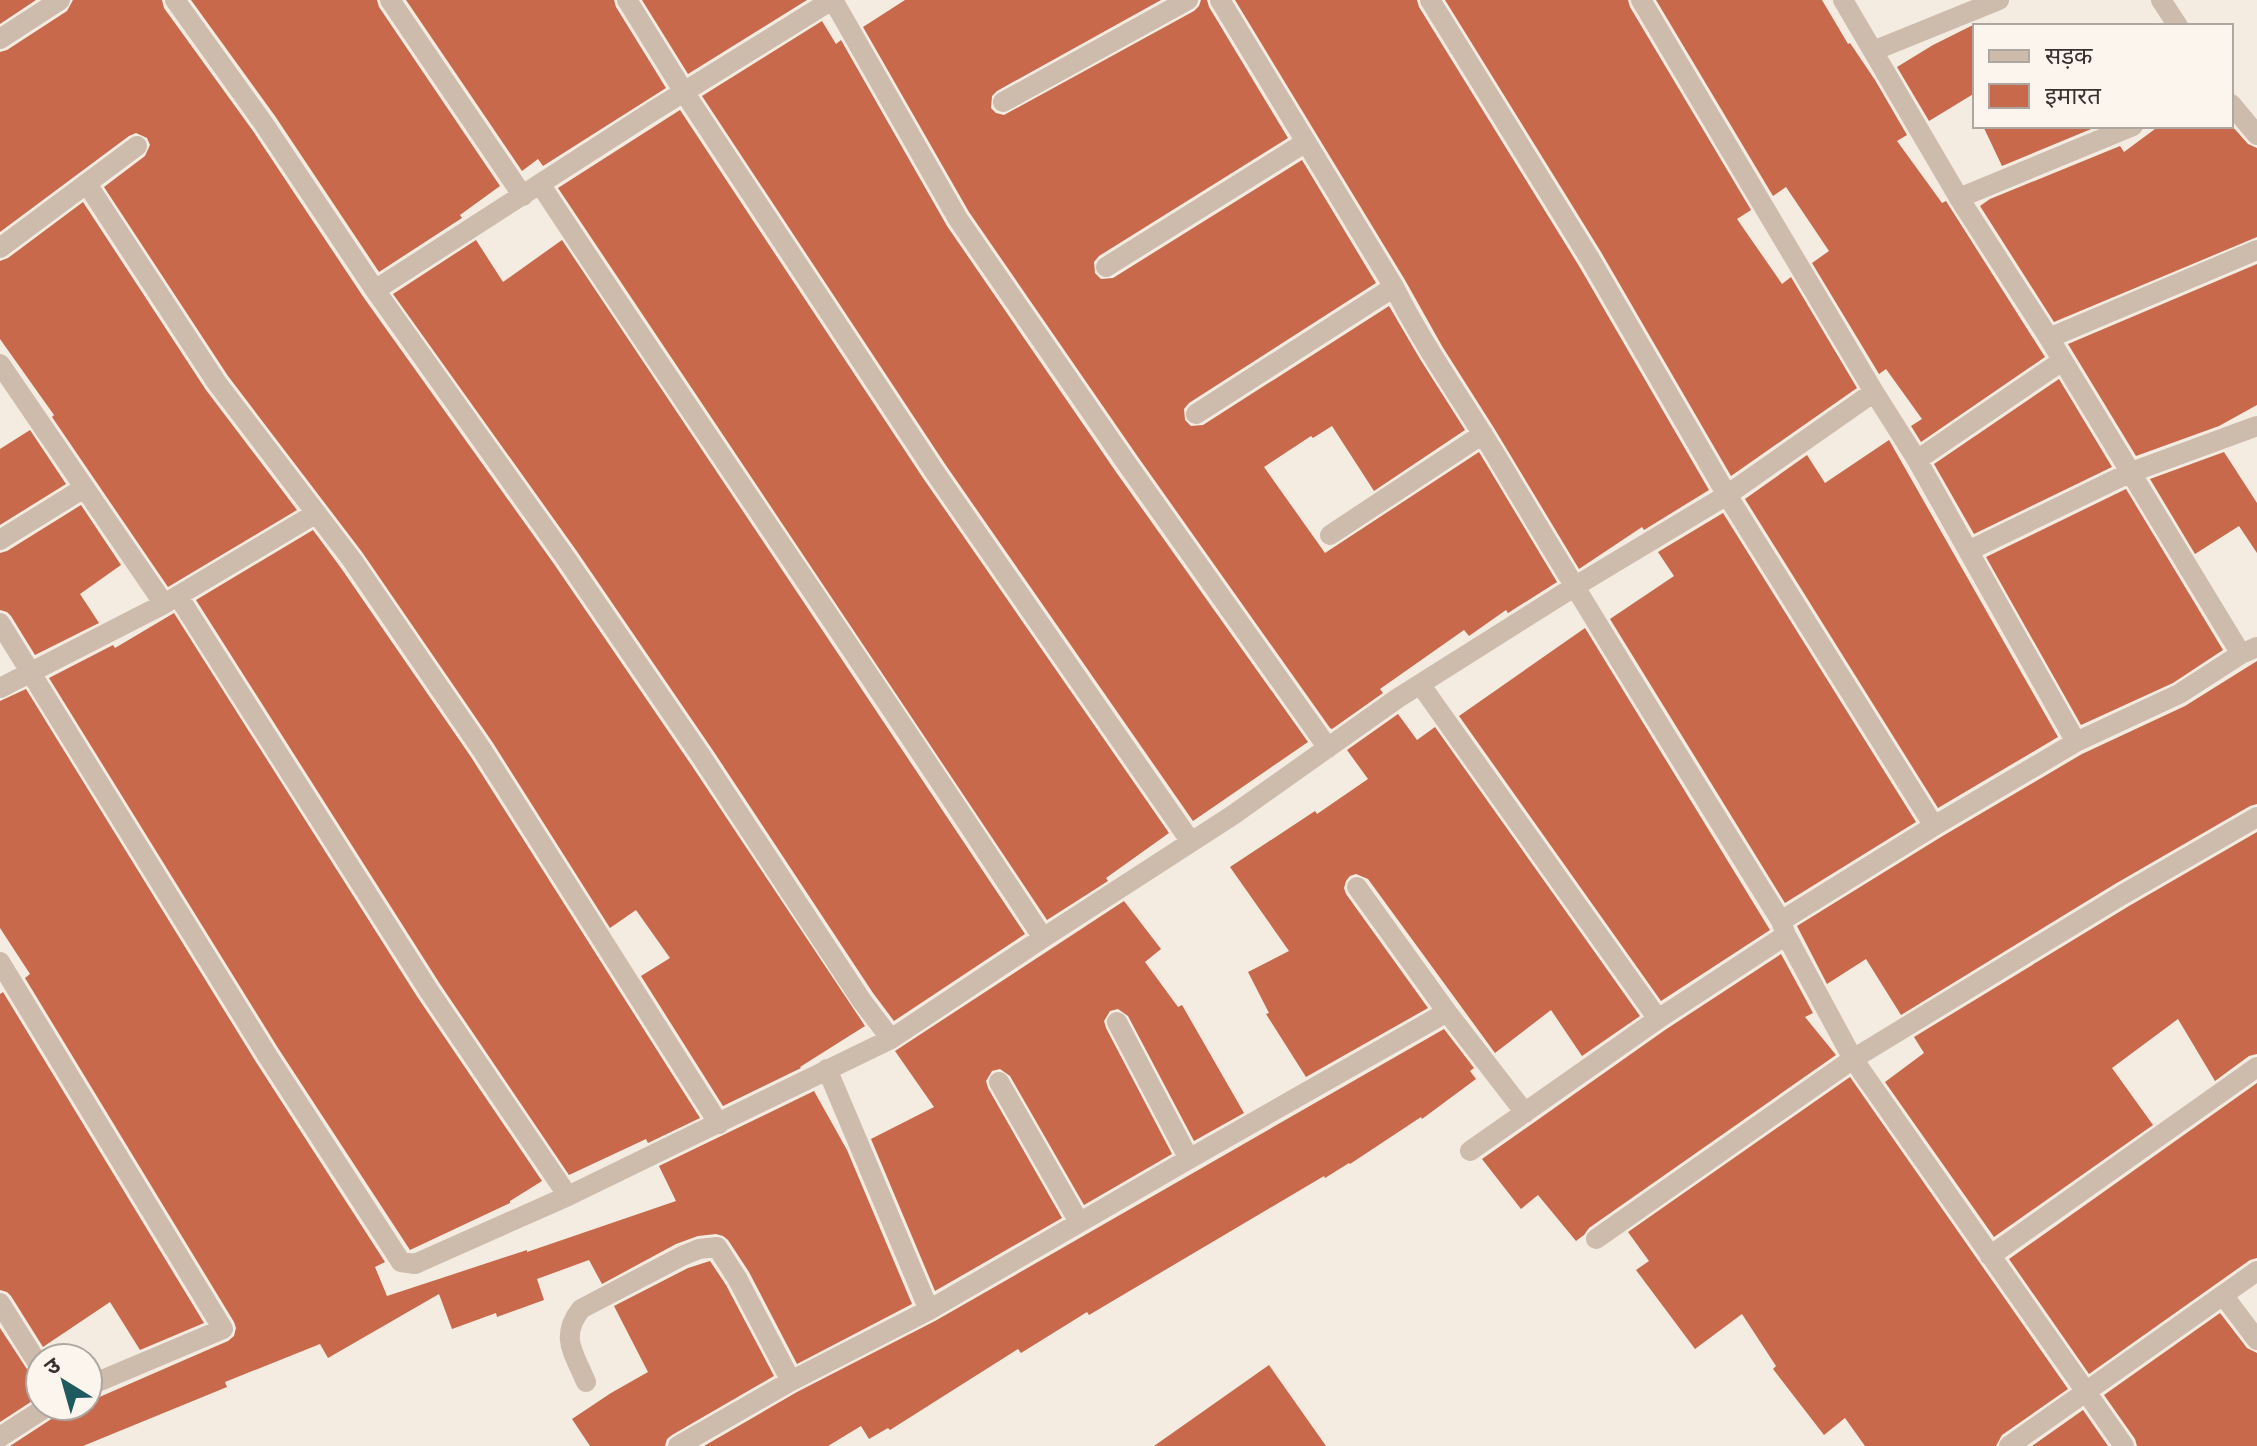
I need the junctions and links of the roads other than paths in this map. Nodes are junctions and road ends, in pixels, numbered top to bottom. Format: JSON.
{"nodes":[{"id":1,"x":60,"y":0,"type":"edge"},
{"id":2,"x":175,"y":0,"type":"edge"},
{"id":3,"x":390,"y":0,"type":"edge"},
{"id":4,"x":627,"y":0,"type":"edge"},
{"id":5,"x":833,"y":0,"type":"edge"},
{"id":6,"x":1188,"y":0,"type":"edge"},
{"id":7,"x":1220,"y":0,"type":"edge"},
{"id":8,"x":1430,"y":0,"type":"edge"},
{"id":9,"x":1641,"y":0,"type":"edge"},
{"id":10,"x":1843,"y":0,"type":"edge"},
{"id":11,"x":1999,"y":0,"type":"edge"},
{"id":12,"x":2161,"y":0,"type":"edge"},
{"id":13,"x":2177,"y":24,"type":"edge"},
{"id":14,"x":0,"y":39,"type":"edge"},
{"id":15,"x":1873,"y":51,"type":"junction"},
{"id":16,"x":684,"y":92,"type":"junction"},
{"id":17,"x":1003,"y":102,"type":"dead end"},
{"id":18,"x":2233,"y":106,"type":"edge"},
{"id":19,"x":2128,"y":128,"type":"edge"},
{"id":20,"x":2257,"y":135,"type":"edge"},
{"id":21,"x":1306,"y":142,"type":"junction"},
{"id":22,"x":137,"y":146,"type":"dead end"},
{"id":23,"x":87,"y":184,"type":"junction"},
{"id":24,"x":531,"y":190,"type":"junction"},
{"id":25,"x":1959,"y":198,"type":"junction"},
{"id":26,"x":0,"y":248,"type":"edge"},
{"id":27,"x":2257,"y":250,"type":"edge"},
{"id":28,"x":1106,"y":267,"type":"dead end"},
{"id":29,"x":1394,"y":287,"type":"junction"},
{"id":30,"x":375,"y":290,"type":"junction"},
{"id":31,"x":2049,"y":338,"type":"junction"},
{"id":32,"x":2062,"y":361,"type":"junction"},
{"id":33,"x":0,"y":364,"type":"edge"},
{"id":34,"x":1874,"y":392,"type":"junction"},
{"id":35,"x":1196,"y":414,"type":"dead end"},
{"id":36,"x":2257,"y":426,"type":"edge"},
{"id":37,"x":1483,"y":434,"type":"junction"},
{"id":38,"x":1917,"y":460,"type":"junction"},
{"id":39,"x":2129,"y":473,"type":"junction"},
{"id":40,"x":84,"y":488,"type":"junction"},
{"id":41,"x":1727,"y":495,"type":"junction"},
{"id":42,"x":315,"y":514,"type":"junction"},
{"id":43,"x":1330,"y":535,"type":"dead end"},
{"id":44,"x":0,"y":540,"type":"edge"},
{"id":45,"x":1968,"y":551,"type":"junction"},
{"id":46,"x":1574,"y":587,"type":"junction"},
{"id":47,"x":171,"y":600,"type":"junction"},
{"id":48,"x":0,"y":623,"type":"edge"},
{"id":49,"x":2249,"y":651,"type":"edge"},
{"id":50,"x":29,"y":672,"type":"junction"},
{"id":51,"x":1420,"y":684,"type":"junction"},
{"id":52,"x":0,"y":688,"type":"edge"},
{"id":53,"x":2076,"y":742,"type":"junction"},
{"id":54,"x":1328,"y":748,"type":"junction"},
{"id":55,"x":2257,"y":818,"type":"edge"},
{"id":56,"x":1934,"y":826,"type":"junction"},
{"id":57,"x":1191,"y":842,"type":"junction"},
{"id":58,"x":1357,"y":887,"type":"dead end"},
{"id":59,"x":1783,"y":928,"type":"junction"},
{"id":60,"x":1043,"y":938,"type":"junction"},
{"id":61,"x":0,"y":962,"type":"edge"},
{"id":62,"x":1447,"y":1012,"type":"junction"},
{"id":63,"x":1658,"y":1019,"type":"junction"},
{"id":64,"x":1117,"y":1022,"type":"dead end"},
{"id":65,"x":891,"y":1039,"type":"junction"},
{"id":66,"x":1853,"y":1059,"type":"junction"},
{"id":67,"x":2257,"y":1067,"type":"edge"},
{"id":68,"x":827,"y":1069,"type":"junction"},
{"id":69,"x":999,"y":1082,"type":"dead end"},
{"id":70,"x":1525,"y":1113,"type":"junction"},
{"id":71,"x":719,"y":1124,"type":"junction"},
{"id":72,"x":1470,"y":1151,"type":"dead end"},
{"id":73,"x":1189,"y":1159,"type":"junction"},
{"id":74,"x":568,"y":1196,"type":"junction"},
{"id":75,"x":1079,"y":1222,"type":"junction"},
{"id":76,"x":1596,"y":1239,"type":"dead end"},
{"id":77,"x":1990,"y":1256,"type":"junction"},
{"id":78,"x":2257,"y":1271,"type":"edge"},
{"id":79,"x":2223,"y":1295,"type":"junction"},
{"id":80,"x":0,"y":1303,"type":"edge"},
{"id":81,"x":929,"y":1310,"type":"junction"},
{"id":82,"x":2257,"y":1340,"type":"edge"},
{"id":83,"x":24,"y":1342,"type":"edge"},
{"id":84,"x":104,"y":1379,"type":"edge"},
{"id":85,"x":791,"y":1381,"type":"junction"},
{"id":86,"x":586,"y":1382,"type":"dead end"},
{"id":87,"x":2085,"y":1394,"type":"junction"},
{"id":88,"x":24,"y":1422,"type":"edge"},
{"id":89,"x":0,"y":1437,"type":"edge"},
{"id":90,"x":678,"y":1446,"type":"edge"},
{"id":91,"x":2009,"y":1446,"type":"edge"},
{"id":92,"x":2124,"y":1446,"type":"edge"}],
"edges":[{"from":1,"to":14,"type":"street"},
{"from":2,"to":30,"type":"street"},
{"from":3,"to":24,"type":"street"},
{"from":4,"to":16,"type":"street"},
{"from":5,"to":16,"type":"street"},
{"from":5,"to":54,"type":"street"},
{"from":6,"to":17,"type":"street"},
{"from":7,"to":21,"type":"street"},
{"from":8,"to":41,"type":"street"},
{"from":9,"to":34,"type":"street"},
{"from":10,"to":15,"type":"street"},
{"from":11,"to":15,"type":"street"},
{"from":12,"to":13,"type":"street"},
{"from":15,"to":25,"type":"street"},
{"from":16,"to":24,"type":"street"},
{"from":16,"to":57,"type":"street"},
{"from":18,"to":20,"type":"street"},
{"from":19,"to":25,"type":"street"},
{"from":21,"to":28,"type":"street"},
{"from":21,"to":29,"type":"street"},
{"from":22,"to":23,"type":"street"},
{"from":23,"to":26,"type":"street"},
{"from":23,"to":42,"type":"street"},
{"from":24,"to":30,"type":"street"},
{"from":24,"to":60,"type":"street"},
{"from":25,"to":31,"type":"street"},
{"from":27,"to":31,"type":"street"},
{"from":29,"to":35,"type":"street"},
{"from":29,"to":37,"type":"street"},
{"from":30,"to":65,"type":"street"},
{"from":31,"to":32,"type":"street"},
{"from":32,"to":38,"type":"street"},
{"from":32,"to":39,"type":"street"},
{"from":33,"to":40,"type":"street"},
{"from":34,"to":38,"type":"street"},
{"from":34,"to":41,"type":"street"},
{"from":36,"to":39,"type":"street"},
{"from":37,"to":43,"type":"street"},
{"from":37,"to":46,"type":"street"},
{"from":38,"to":45,"type":"street"},
{"from":39,"to":45,"type":"street"},
{"from":39,"to":49,"type":"street"},
{"from":40,"to":44,"type":"street"},
{"from":40,"to":47,"type":"street"},
{"from":41,"to":46,"type":"street"},
{"from":41,"to":56,"type":"street"},
{"from":42,"to":47,"type":"street"},
{"from":42,"to":71,"type":"street"},
{"from":45,"to":53,"type":"street"},
{"from":46,"to":51,"type":"street"},
{"from":46,"to":59,"type":"street"},
{"from":47,"to":50,"type":"street"},
{"from":47,"to":74,"type":"street"},
{"from":48,"to":50,"type":"street"},
{"from":49,"to":53,"type":"street"},
{"from":50,"to":52,"type":"street"},
{"from":50,"to":74,"type":"street"},
{"from":51,"to":54,"type":"street"},
{"from":51,"to":63,"type":"street"},
{"from":53,"to":56,"type":"street"},
{"from":54,"to":57,"type":"street"},
{"from":55,"to":66,"type":"street"},
{"from":56,"to":59,"type":"street"},
{"from":57,"to":60,"type":"street"},
{"from":58,"to":62,"type":"street"},
{"from":59,"to":63,"type":"street"},
{"from":59,"to":66,"type":"street"},
{"from":60,"to":65,"type":"street"},
{"from":61,"to":84,"type":"street"},
{"from":62,"to":70,"type":"street"},
{"from":62,"to":73,"type":"street"},
{"from":63,"to":70,"type":"street"},
{"from":64,"to":73,"type":"street"},
{"from":65,"to":68,"type":"street"},
{"from":66,"to":76,"type":"street"},
{"from":66,"to":77,"type":"street"},
{"from":67,"to":77,"type":"street"},
{"from":68,"to":71,"type":"street"},
{"from":68,"to":81,"type":"street"},
{"from":69,"to":75,"type":"street"},
{"from":70,"to":72,"type":"street"},
{"from":71,"to":74,"type":"street"},
{"from":73,"to":75,"type":"street"},
{"from":75,"to":81,"type":"street"},
{"from":77,"to":87,"type":"street"},
{"from":78,"to":79,"type":"street"},
{"from":79,"to":82,"type":"street"},
{"from":79,"to":87,"type":"street"},
{"from":80,"to":83,"type":"street"},
{"from":81,"to":85,"type":"street"},
{"from":85,"to":86,"type":"street"},
{"from":85,"to":90,"type":"street"},
{"from":87,"to":91,"type":"street"},
{"from":87,"to":92,"type":"street"},
{"from":88,"to":89,"type":"street"}]}
